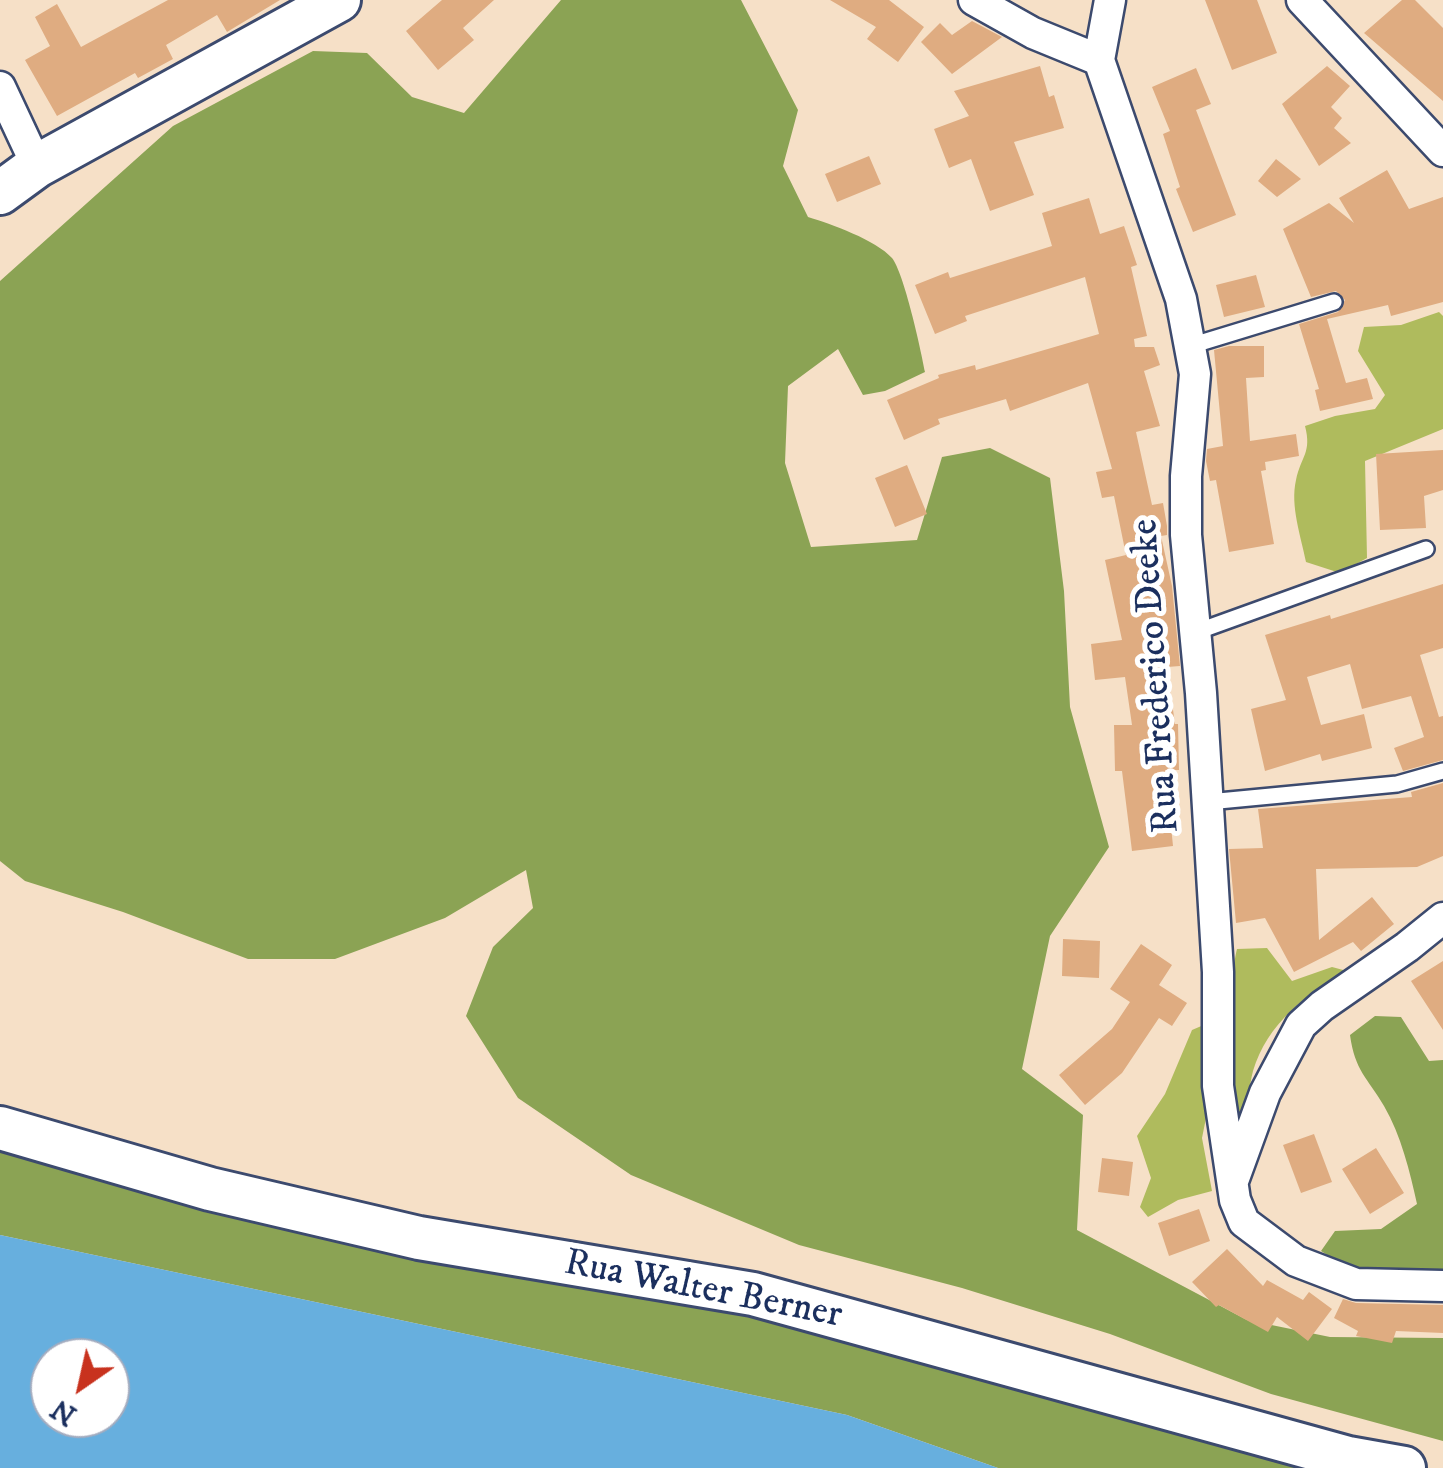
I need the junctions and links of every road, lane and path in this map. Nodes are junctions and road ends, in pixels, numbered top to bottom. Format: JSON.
{"nodes":[{"id":1,"x":339,"y":0,"type":"edge"},
{"id":2,"x":974,"y":0,"type":"edge"},
{"id":3,"x":1110,"y":0,"type":"edge"},
{"id":4,"x":1302,"y":0,"type":"edge"},
{"id":5,"x":1099,"y":60,"type":"junction"},
{"id":6,"x":0,"y":87,"type":"edge"},
{"id":7,"x":1443,"y":151,"type":"edge"},
{"id":8,"x":36,"y":166,"type":"junction"},
{"id":9,"x":0,"y":193,"type":"edge"},
{"id":10,"x":1334,"y":302,"type":"dead end"},
{"id":11,"x":1190,"y":346,"type":"junction"},
{"id":12,"x":1426,"y":549,"type":"dead end"},
{"id":13,"x":1196,"y":632,"type":"junction"},
{"id":14,"x":1443,"y":771,"type":"edge"},
{"id":15,"x":1208,"y":802,"type":"junction"},
{"id":16,"x":1443,"y":918,"type":"edge"},
{"id":17,"x":0,"y":1128,"type":"edge"},
{"id":18,"x":1232,"y":1184,"type":"junction"},
{"id":19,"x":1443,"y":1286,"type":"edge"},
{"id":20,"x":1404,"y":1468,"type":"edge"}],
"edges":[{"from":1,"to":8,"type":"street"},
{"from":2,"to":5,"type":"street"},
{"from":3,"to":5,"type":"street"},
{"from":4,"to":7,"type":"street"},
{"from":5,"to":11,"type":"street","name":"Rua Frederico Deeke"},
{"from":6,"to":8,"type":"street"},
{"from":8,"to":9,"type":"street"},
{"from":10,"to":11,"type":"lane"},
{"from":11,"to":13,"type":"street","name":"Rua Frederico Deeke"},
{"from":12,"to":13,"type":"lane"},
{"from":13,"to":15,"type":"street","name":"Rua Frederico Deeke"},
{"from":14,"to":15,"type":"lane"},
{"from":15,"to":18,"type":"street","name":"Rua Frederico Deeke"},
{"from":16,"to":18,"type":"street"},
{"from":17,"to":20,"type":"street","name":"Rua Walter Berner"},
{"from":18,"to":19,"type":"street","name":"Rua Frederico Deeke"}]}
